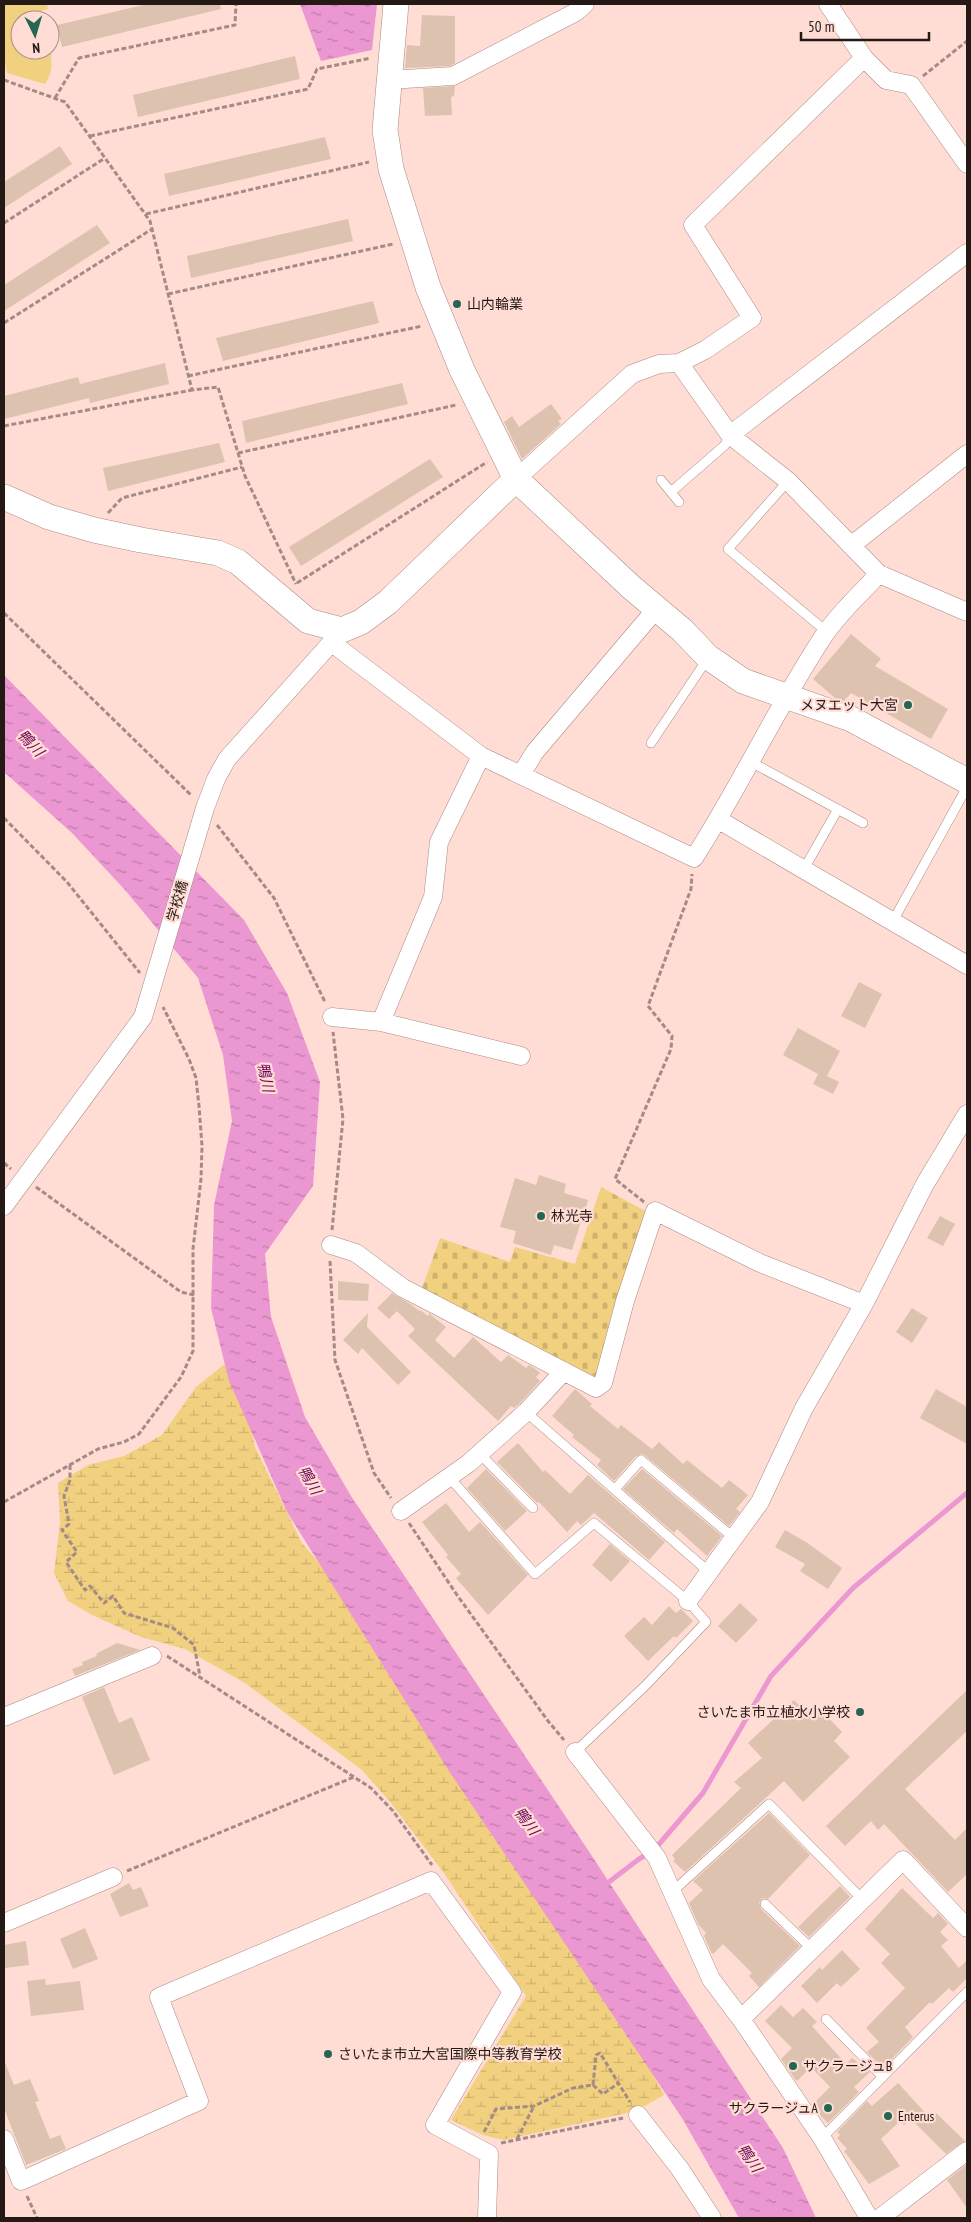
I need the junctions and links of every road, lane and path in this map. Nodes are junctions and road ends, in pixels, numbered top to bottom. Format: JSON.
{"nodes":[{"id":1,"x":236,"y":4,"type":"edge"},
{"id":2,"x":396,"y":4,"type":"edge"},
{"id":3,"x":585,"y":4,"type":"edge"},
{"id":4,"x":828,"y":4,"type":"edge"},
{"id":5,"x":967,"y":41,"type":"edge"},
{"id":6,"x":392,"y":53,"type":"junction"},
{"id":7,"x":864,"y":58,"type":"junction"},
{"id":8,"x":4,"y":80,"type":"edge"},
{"id":9,"x":389,"y":80,"type":"junction"},
{"id":10,"x":911,"y":85,"type":"junction"},
{"id":11,"x":56,"y":98,"type":"junction"},
{"id":12,"x":90,"y":136,"type":"junction"},
{"id":13,"x":389,"y":157,"type":"junction"},
{"id":14,"x":105,"y":158,"type":"junction"},
{"id":15,"x":967,"y":164,"type":"edge"},
{"id":16,"x":146,"y":214,"type":"junction"},
{"id":17,"x":4,"y":223,"type":"edge"},
{"id":18,"x":152,"y":229,"type":"junction"},
{"id":19,"x":413,"y":239,"type":"junction"},
{"id":20,"x":967,"y":253,"type":"edge"},
{"id":21,"x":168,"y":294,"type":"junction"},
{"id":22,"x":442,"y":321,"type":"junction"},
{"id":23,"x":4,"y":323,"type":"edge"},
{"id":24,"x":679,"y":363,"type":"junction"},
{"id":25,"x":188,"y":376,"type":"junction"},
{"id":26,"x":192,"y":390,"type":"junction"},
{"id":27,"x":476,"y":400,"type":"junction"},
{"id":28,"x":4,"y":426,"type":"edge"},
{"id":29,"x":730,"y":435,"type":"junction"},
{"id":30,"x":238,"y":452,"type":"junction"},
{"id":31,"x":502,"y":453,"type":"junction"},
{"id":32,"x":967,"y":454,"type":"edge"},
{"id":33,"x":242,"y":467,"type":"junction"},
{"id":34,"x":516,"y":479,"type":"junction"},
{"id":35,"x":661,"y":480,"type":"dead end"},
{"id":36,"x":788,"y":481,"type":"junction"},
{"id":37,"x":671,"y":492,"type":"junction"},
{"id":38,"x":4,"y":497,"type":"edge"},
{"id":39,"x":680,"y":502,"type":"dead end"},
{"id":40,"x":94,"y":530,"type":"junction"},
{"id":41,"x":852,"y":545,"type":"junction"},
{"id":42,"x":879,"y":574,"type":"junction"},
{"id":43,"x":287,"y":590,"type":"junction"},
{"id":44,"x":656,"y":608,"type":"junction"},
{"id":45,"x":967,"y":612,"type":"edge"},
{"id":46,"x":4,"y":614,"type":"edge"},
{"id":47,"x":826,"y":632,"type":"junction"},
{"id":48,"x":337,"y":636,"type":"junction"},
{"id":49,"x":708,"y":657,"type":"junction"},
{"id":50,"x":786,"y":698,"type":"junction"},
{"id":51,"x":651,"y":743,"type":"dead end"},
{"id":52,"x":481,"y":756,"type":"junction"},
{"id":53,"x":752,"y":762,"type":"junction"},
{"id":54,"x":521,"y":775,"type":"junction"},
{"id":55,"x":967,"y":781,"type":"edge"},
{"id":56,"x":967,"y":788,"type":"edge"},
{"id":57,"x":838,"y":809,"type":"junction"},
{"id":58,"x":203,"y":815,"type":"junction"},
{"id":59,"x":4,"y":818,"type":"edge"},
{"id":60,"x":719,"y":820,"type":"junction"},
{"id":61,"x":863,"y":822,"type":"dead end"},
{"id":62,"x":694,"y":858,"type":"junction"},
{"id":63,"x":804,"y":869,"type":"junction"},
{"id":64,"x":893,"y":921,"type":"junction"},
{"id":65,"x":967,"y":965,"type":"edge"},
{"id":66,"x":153,"y":984,"type":"junction"},
{"id":67,"x":332,"y":1017,"type":"junction"},
{"id":68,"x":381,"y":1022,"type":"junction"},
{"id":69,"x":521,"y":1056,"type":"dead end"},
{"id":70,"x":967,"y":1114,"type":"edge"},
{"id":71,"x":4,"y":1163,"type":"edge"},
{"id":72,"x":24,"y":1178,"type":"junction"},
{"id":73,"x":4,"y":1206,"type":"edge"},
{"id":74,"x":654,"y":1211,"type":"junction"},
{"id":75,"x":331,"y":1245,"type":"junction"},
{"id":76,"x":194,"y":1295,"type":"junction"},
{"id":77,"x":864,"y":1304,"type":"junction"},
{"id":78,"x":564,"y":1371,"type":"junction"},
{"id":79,"x":526,"y":1412,"type":"junction"},
{"id":80,"x":479,"y":1453,"type":"junction"},
{"id":81,"x":70,"y":1465,"type":"junction"},
{"id":82,"x":449,"y":1477,"type":"junction"},
{"id":83,"x":615,"y":1489,"type":"junction"},
{"id":84,"x":4,"y":1502,"type":"edge"},
{"id":85,"x":532,"y":1508,"type":"dead end"},
{"id":86,"x":401,"y":1512,"type":"junction"},
{"id":87,"x":734,"y":1538,"type":"junction"},
{"id":88,"x":710,"y":1573,"type":"junction"},
{"id":89,"x":688,"y":1601,"type":"junction"},
{"id":90,"x":152,"y":1656,"type":"joint"},
{"id":91,"x":200,"y":1676,"type":"junction"},
{"id":92,"x":4,"y":1717,"type":"edge"},
{"id":93,"x":575,"y":1752,"type":"junction"},
{"id":94,"x":354,"y":1776,"type":"junction"},
{"id":95,"x":113,"y":1877,"type":"joint"},
{"id":96,"x":431,"y":1881,"type":"junction"},
{"id":97,"x":672,"y":1892,"type":"junction"},
{"id":98,"x":863,"y":1900,"type":"junction"},
{"id":99,"x":764,"y":1904,"type":"dead end"},
{"id":100,"x":4,"y":1923,"type":"edge"},
{"id":101,"x":967,"y":1926,"type":"edge"},
{"id":102,"x":812,"y":1950,"type":"junction"},
{"id":103,"x":967,"y":1992,"type":"edge"},
{"id":104,"x":826,"y":2018,"type":"dead end"},
{"id":105,"x":741,"y":2019,"type":"junction"},
{"id":106,"x":883,"y":2077,"type":"junction"},
{"id":107,"x":618,"y":2083,"type":"junction"},
{"id":108,"x":593,"y":2085,"type":"junction"},
{"id":109,"x":534,"y":2106,"type":"junction"},
{"id":110,"x":638,"y":2115,"type":"junction"},
{"id":111,"x":822,"y":2138,"type":"junction"},
{"id":112,"x":4,"y":2140,"type":"edge"},
{"id":113,"x":517,"y":2140,"type":"junction"},
{"id":114,"x":482,"y":2151,"type":"junction"},
{"id":115,"x":967,"y":2151,"type":"edge"},
{"id":116,"x":21,"y":2181,"type":"junction"},
{"id":117,"x":37,"y":2218,"type":"edge"},
{"id":118,"x":487,"y":2218,"type":"edge"},
{"id":119,"x":712,"y":2218,"type":"edge"},
{"id":120,"x":869,"y":2218,"type":"edge"},
{"id":121,"x":880,"y":2218,"type":"edge"}],
"edges":[{"from":1,"to":11,"type":"path"},
{"from":2,"to":6,"type":"street"},
{"from":3,"to":9,"type":"street"},
{"from":4,"to":7,"type":"street"},
{"from":5,"to":10,"type":"path"},
{"from":6,"to":9,"type":"street"},
{"from":6,"to":12,"type":"path"},
{"from":7,"to":10,"type":"street"},
{"from":7,"to":24,"type":"street"},
{"from":8,"to":11,"type":"path"},
{"from":9,"to":13,"type":"street"},
{"from":10,"to":15,"type":"street"},
{"from":11,"to":12,"type":"path"},
{"from":12,"to":14,"type":"path"},
{"from":13,"to":16,"type":"path"},
{"from":13,"to":19,"type":"street"},
{"from":14,"to":16,"type":"path"},
{"from":14,"to":17,"type":"path"},
{"from":16,"to":18,"type":"path"},
{"from":18,"to":21,"type":"path"},
{"from":18,"to":23,"type":"path"},
{"from":19,"to":21,"type":"path"},
{"from":19,"to":22,"type":"street"},
{"from":20,"to":29,"type":"street"},
{"from":21,"to":25,"type":"path"},
{"from":22,"to":25,"type":"path"},
{"from":22,"to":27,"type":"street"},
{"from":24,"to":29,"type":"street"},
{"from":24,"to":34,"type":"street"},
{"from":25,"to":26,"type":"path"},
{"from":26,"to":28,"type":"path"},
{"from":26,"to":30,"type":"path"},
{"from":27,"to":30,"type":"path"},
{"from":27,"to":31,"type":"street"},
{"from":29,"to":36,"type":"street"},
{"from":29,"to":37,"type":"lane"},
{"from":30,"to":33,"type":"path"},
{"from":31,"to":34,"type":"street"},
{"from":31,"to":43,"type":"path"},
{"from":32,"to":41,"type":"street"},
{"from":33,"to":40,"type":"path"},
{"from":33,"to":43,"type":"path"},
{"from":34,"to":44,"type":"street"},
{"from":34,"to":48,"type":"street"},
{"from":35,"to":37,"type":"lane"},
{"from":36,"to":41,"type":"street"},
{"from":36,"to":47,"type":"lane"},
{"from":37,"to":39,"type":"lane"},
{"from":38,"to":40,"type":"street"},
{"from":40,"to":43,"type":"street"},
{"from":41,"to":42,"type":"street"},
{"from":42,"to":45,"type":"street"},
{"from":42,"to":47,"type":"street"},
{"from":43,"to":48,"type":"street"},
{"from":44,"to":49,"type":"street"},
{"from":44,"to":54,"type":"street"},
{"from":46,"to":58,"type":"path"},
{"from":47,"to":50,"type":"street"},
{"from":48,"to":52,"type":"street"},
{"from":48,"to":58,"type":"street","name":"学校橋"},
{"from":49,"to":50,"type":"street"},
{"from":49,"to":51,"type":"lane"},
{"from":50,"to":53,"type":"street"},
{"from":50,"to":55,"type":"street"},
{"from":52,"to":54,"type":"street"},
{"from":52,"to":68,"type":"street"},
{"from":53,"to":57,"type":"lane"},
{"from":53,"to":60,"type":"street"},
{"from":54,"to":62,"type":"street"},
{"from":56,"to":64,"type":"lane"},
{"from":57,"to":61,"type":"lane"},
{"from":57,"to":63,"type":"lane"},
{"from":58,"to":66,"type":"street","name":"学校橋"},
{"from":58,"to":67,"type":"path"},
{"from":59,"to":66,"type":"path"},
{"from":60,"to":62,"type":"street"},
{"from":60,"to":63,"type":"street"},
{"from":62,"to":74,"type":"path"},
{"from":63,"to":64,"type":"street"},
{"from":64,"to":65,"type":"street"},
{"from":66,"to":72,"type":"street","name":"学校橋"},
{"from":66,"to":76,"type":"path"},
{"from":67,"to":68,"type":"street"},
{"from":67,"to":75,"type":"path"},
{"from":68,"to":69,"type":"street"},
{"from":70,"to":77,"type":"street"},
{"from":71,"to":72,"type":"path"},
{"from":72,"to":73,"type":"street","name":"学校橋"},
{"from":72,"to":76,"type":"path"},
{"from":74,"to":77,"type":"street"},
{"from":74,"to":78,"type":"street"},
{"from":75,"to":78,"type":"street"},
{"from":75,"to":86,"type":"path"},
{"from":76,"to":81,"type":"path"},
{"from":77,"to":87,"type":"street"},
{"from":78,"to":79,"type":"street"},
{"from":79,"to":80,"type":"street"},
{"from":79,"to":83,"type":"lane"},
{"from":80,"to":82,"type":"street"},
{"from":80,"to":85,"type":"lane"},
{"from":81,"to":84,"type":"path"},
{"from":81,"to":91,"type":"path"},
{"from":82,"to":86,"type":"street"},
{"from":82,"to":89,"type":"lane"},
{"from":83,"to":87,"type":"lane"},
{"from":83,"to":88,"type":"lane"},
{"from":86,"to":93,"type":"path"},
{"from":87,"to":88,"type":"street"},
{"from":88,"to":89,"type":"street"},
{"from":89,"to":93,"type":"lane"},
{"from":90,"to":91,"type":"path"},
{"from":90,"to":92,"type":"street"},
{"from":91,"to":94,"type":"path"},
{"from":93,"to":97,"type":"street"},
{"from":94,"to":95,"type":"path"},
{"from":94,"to":96,"type":"path"},
{"from":95,"to":100,"type":"street"},
{"from":96,"to":114,"type":"street"},
{"from":96,"to":116,"type":"street"},
{"from":97,"to":98,"type":"lane"},
{"from":97,"to":105,"type":"street"},
{"from":98,"to":101,"type":"street"},
{"from":98,"to":102,"type":"street"},
{"from":99,"to":102,"type":"lane"},
{"from":102,"to":105,"type":"street"},
{"from":103,"to":106,"type":"lane"},
{"from":104,"to":106,"type":"lane"},
{"from":105,"to":111,"type":"street"},
{"from":106,"to":111,"type":"lane"},
{"from":107,"to":108,"type":"path"},
{"from":107,"to":108,"type":"path"},
{"from":107,"to":110,"type":"path"},
{"from":108,"to":109,"type":"path"},
{"from":109,"to":113,"type":"path"},
{"from":109,"to":114,"type":"path"},
{"from":110,"to":113,"type":"path"},
{"from":110,"to":119,"type":"street"},
{"from":111,"to":120,"type":"street"},
{"from":112,"to":116,"type":"street"},
{"from":113,"to":114,"type":"path"},
{"from":114,"to":118,"type":"street"},
{"from":115,"to":121,"type":"street"},
{"from":116,"to":117,"type":"path"}]}
